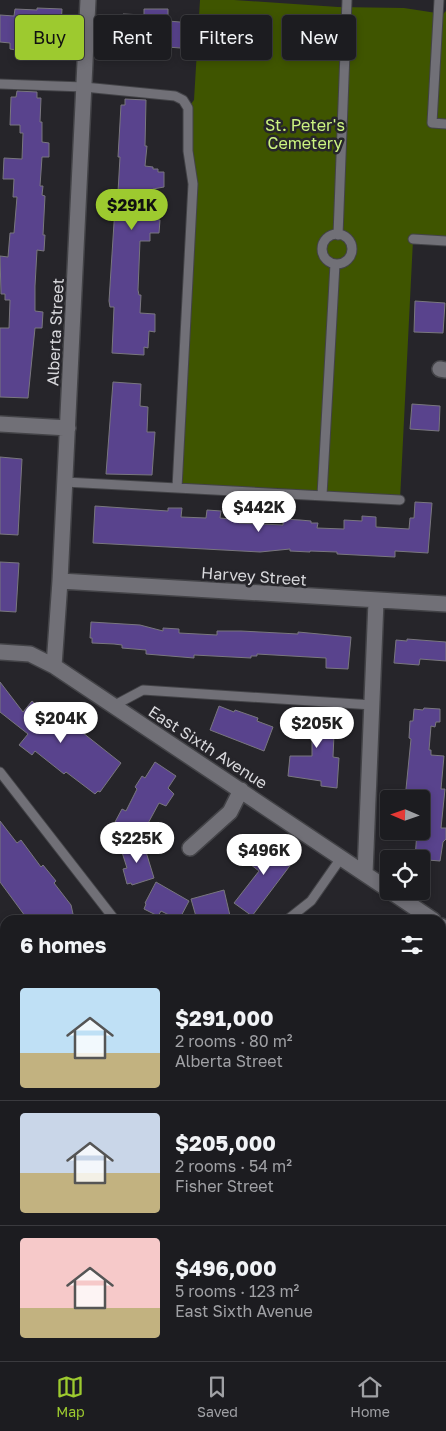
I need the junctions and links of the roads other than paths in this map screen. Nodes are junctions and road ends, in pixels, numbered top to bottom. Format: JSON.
{"nodes":[{"id":1,"x":88,"y":0,"type":"edge"},
{"id":2,"x":347,"y":0,"type":"edge"},
{"id":3,"x":439,"y":0,"type":"edge"},
{"id":4,"x":0,"y":84,"type":"edge"},
{"id":5,"x":84,"y":87,"type":"junction"},
{"id":6,"x":446,"y":124,"type":"edge"},
{"id":7,"x":338,"y":235,"type":"junction"},
{"id":8,"x":413,"y":240,"type":"dead end"},
{"id":9,"x":446,"y":241,"type":"edge"},
{"id":10,"x":335,"y":264,"type":"junction"},
{"id":11,"x":0,"y":424,"type":"edge"},
{"id":12,"x":68,"y":428,"type":"junction"},
{"id":13,"x":65,"y":482,"type":"junction"},
{"id":14,"x":177,"y":488,"type":"junction"},
{"id":15,"x":322,"y":495,"type":"junction"},
{"id":16,"x":400,"y":500,"type":"dead end"},
{"id":17,"x":60,"y":581,"type":"junction"},
{"id":18,"x":376,"y":601,"type":"junction"},
{"id":19,"x":446,"y":604,"type":"edge"},
{"id":20,"x":0,"y":652,"type":"edge"},
{"id":21,"x":54,"y":666,"type":"junction"},
{"id":22,"x":372,"y":705,"type":"junction"},
{"id":23,"x":113,"y":706,"type":"junction"},
{"id":24,"x":0,"y":772,"type":"edge"},
{"id":25,"x":241,"y":790,"type":"junction"},
{"id":26,"x":190,"y":848,"type":"dead end"},
{"id":27,"x":341,"y":858,"type":"junction"},
{"id":28,"x":365,"y":874,"type":"junction"},
{"id":29,"x":380,"y":884,"type":"edge"},
{"id":30,"x":403,"y":900,"type":"edge"},
{"id":31,"x":111,"y":915,"type":"edge"},
{"id":32,"x":293,"y":915,"type":"edge"},
{"id":33,"x":426,"y":915,"type":"edge"}],
"edges":[{"from":1,"to":5,"type":"street","name":"Alberta Street"},
{"from":2,"to":7,"type":"lane"},
{"from":3,"to":6,"type":"lane"},
{"from":4,"to":5,"type":"lane"},
{"from":5,"to":12,"type":"street","name":"Alberta Street"},
{"from":5,"to":14,"type":"lane"},
{"from":7,"to":10,"type":"lane"},
{"from":7,"to":10,"type":"lane"},
{"from":8,"to":9,"type":"lane"},
{"from":10,"to":15,"type":"lane"},
{"from":11,"to":12,"type":"street"},
{"from":12,"to":13,"type":"street","name":"Alberta Street"},
{"from":13,"to":14,"type":"lane"},
{"from":13,"to":17,"type":"street","name":"Alberta Street"},
{"from":14,"to":15,"type":"lane"},
{"from":15,"to":16,"type":"lane"},
{"from":17,"to":18,"type":"street","name":"Harvey Street"},
{"from":17,"to":21,"type":"street","name":"Alberta Street"},
{"from":18,"to":19,"type":"street","name":"Harvey Street"},
{"from":18,"to":22,"type":"street"},
{"from":20,"to":21,"type":"street","name":"East Sixth Avenue"},
{"from":21,"to":23,"type":"street","name":"East Sixth Avenue"},
{"from":22,"to":23,"type":"lane"},
{"from":22,"to":28,"type":"street"},
{"from":23,"to":25,"type":"street","name":"East Sixth Avenue"},
{"from":24,"to":31,"type":"lane"},
{"from":25,"to":26,"type":"street"},
{"from":25,"to":27,"type":"street","name":"East Sixth Avenue"},
{"from":27,"to":28,"type":"street","name":"East Sixth Avenue"},
{"from":27,"to":32,"type":"lane"},
{"from":28,"to":29,"type":"street","name":"East Sixth Avenue"},
{"from":30,"to":33,"type":"street","name":"East Sixth Avenue"}]}
